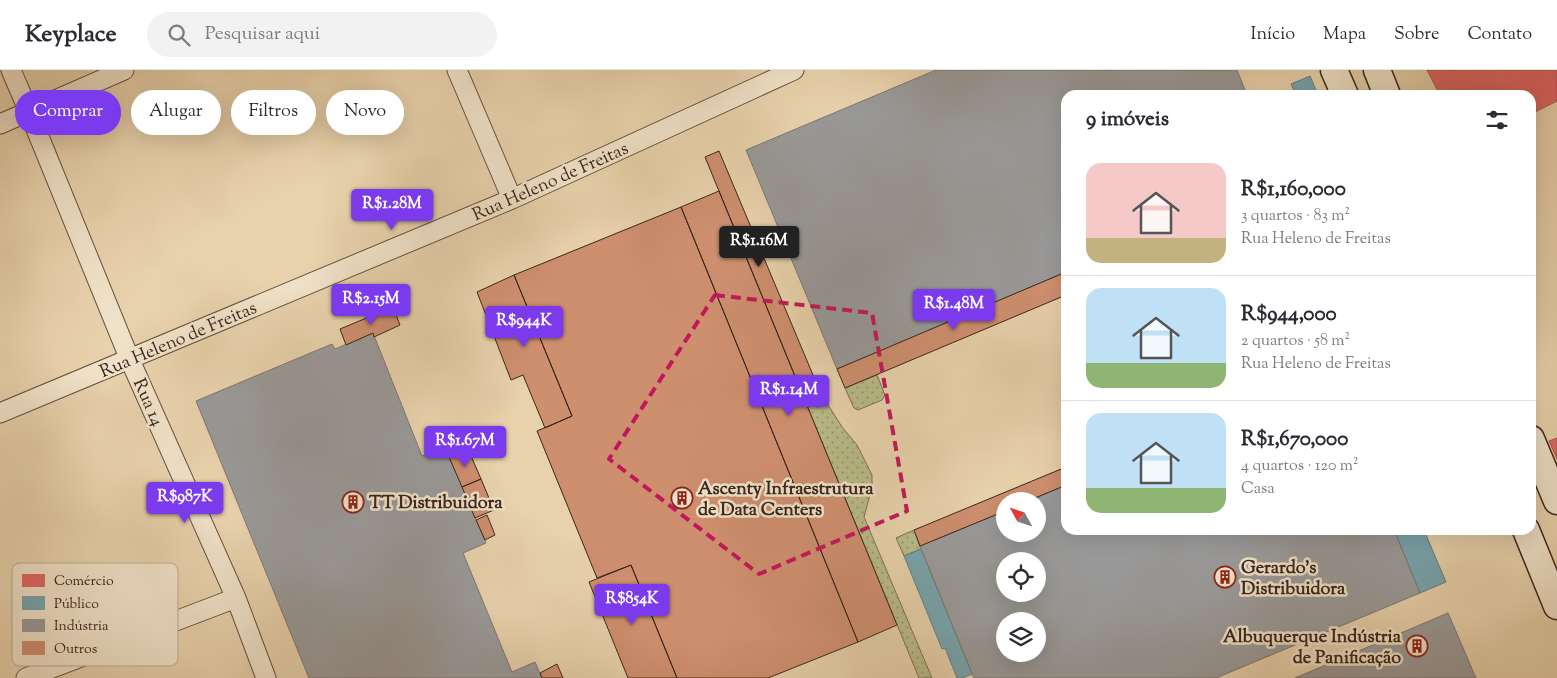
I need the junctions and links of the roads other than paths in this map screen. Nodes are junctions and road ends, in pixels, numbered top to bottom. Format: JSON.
{"nodes":[{"id":1,"x":10,"y":70,"type":"edge"},
{"id":2,"x":124,"y":70,"type":"edge"},
{"id":3,"x":457,"y":70,"type":"edge"},
{"id":4,"x":794,"y":70,"type":"edge"},
{"id":5,"x":1334,"y":70,"type":"edge"},
{"id":6,"x":1376,"y":70,"type":"edge"},
{"id":7,"x":19,"y":90,"type":"edge"},
{"id":8,"x":79,"y":90,"type":"edge"},
{"id":9,"x":1343,"y":90,"type":"edge"},
{"id":10,"x":1385,"y":90,"type":"edge"},
{"id":11,"x":15,"y":118,"type":"edge"},
{"id":12,"x":0,"y":124,"type":"edge"},
{"id":13,"x":38,"y":135,"type":"edge"},
{"id":14,"x":512,"y":199,"type":"junction"},
{"id":15,"x":130,"y":360,"type":"junction"},
{"id":16,"x":0,"y":413,"type":"edge"},
{"id":17,"x":1536,"y":451,"type":"edge"},
{"id":18,"x":1557,"y":501,"type":"edge"},
{"id":19,"x":1528,"y":535,"type":"edge"},
{"id":20,"x":236,"y":598,"type":"junction"},
{"id":21,"x":1557,"y":606,"type":"edge"},
{"id":22,"x":178,"y":620,"type":"edge"},
{"id":23,"x":60,"y":666,"type":"edge"},
{"id":24,"x":31,"y":677,"type":"edge"},
{"id":25,"x":266,"y":678,"type":"edge"}],
"edges":[{"from":1,"to":7,"type":"street","name":"Rua 14"},
{"from":2,"to":8,"type":"street"},
{"from":3,"to":14,"type":"street"},
{"from":4,"to":14,"type":"street","name":"Rua Heleno de Freitas"},
{"from":5,"to":9,"type":"main road"},
{"from":6,"to":10,"type":"main road"},
{"from":11,"to":12,"type":"street"},
{"from":13,"to":15,"type":"street","name":"Rua 14"},
{"from":14,"to":15,"type":"street","name":"Rua Heleno de Freitas"},
{"from":15,"to":16,"type":"street","name":"Rua Heleno de Freitas"},
{"from":15,"to":20,"type":"street","name":"Rua 14"},
{"from":17,"to":18,"type":"main road"},
{"from":19,"to":21,"type":"main road"},
{"from":20,"to":22,"type":"street"},
{"from":20,"to":25,"type":"street","name":"Rua 14"},
{"from":23,"to":24,"type":"street"}]}
